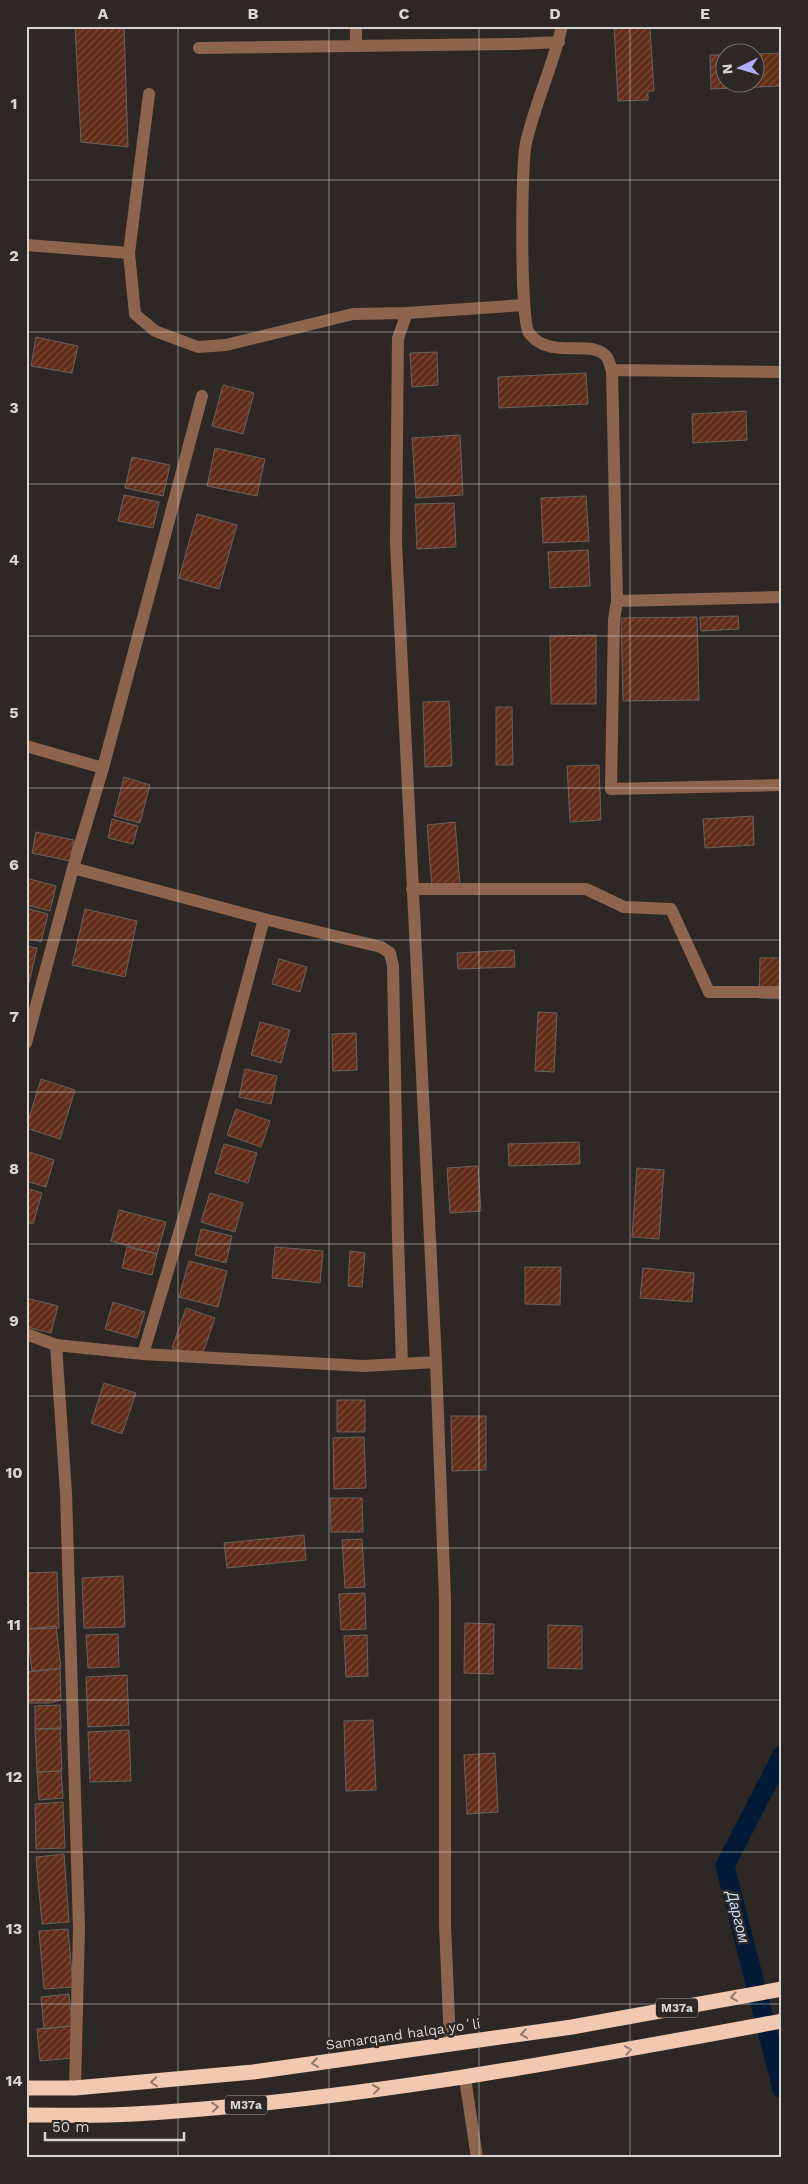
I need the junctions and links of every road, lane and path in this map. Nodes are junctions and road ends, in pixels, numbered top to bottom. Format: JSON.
{"nodes":[{"id":1,"x":356,"y":26,"type":"edge"},
{"id":2,"x":562,"y":26,"type":"edge"},
{"id":3,"x":559,"y":42,"type":"junction"},
{"id":4,"x":356,"y":45,"type":"junction"},
{"id":5,"x":199,"y":48,"type":"dead end"},
{"id":6,"x":149,"y":94,"type":"dead end"},
{"id":7,"x":26,"y":245,"type":"edge"},
{"id":8,"x":129,"y":253,"type":"junction"},
{"id":9,"x":524,"y":305,"type":"junction"},
{"id":10,"x":407,"y":313,"type":"junction"},
{"id":11,"x":612,"y":370,"type":"junction"},
{"id":12,"x":782,"y":372,"type":"edge"},
{"id":13,"x":202,"y":396,"type":"dead end"},
{"id":14,"x":782,"y":597,"type":"edge"},
{"id":15,"x":617,"y":601,"type":"junction"},
{"id":16,"x":26,"y":746,"type":"edge"},
{"id":17,"x":103,"y":768,"type":"junction"},
{"id":18,"x":782,"y":785,"type":"edge"},
{"id":19,"x":74,"y":868,"type":"junction"},
{"id":20,"x":412,"y":889,"type":"junction"},
{"id":21,"x":264,"y":918,"type":"junction"},
{"id":22,"x":782,"y":992,"type":"edge"},
{"id":23,"x":26,"y":1043,"type":"edge"},
{"id":24,"x":26,"y":1334,"type":"edge"},
{"id":25,"x":56,"y":1345,"type":"junction"},
{"id":26,"x":143,"y":1354,"type":"junction"},
{"id":27,"x":436,"y":1362,"type":"junction"},
{"id":28,"x":402,"y":1364,"type":"junction"},
{"id":29,"x":782,"y":1989,"type":"edge"},
{"id":30,"x":782,"y":2022,"type":"edge"},
{"id":31,"x":450,"y":2044,"type":"junction"},
{"id":32,"x":465,"y":2078,"type":"junction"},
{"id":33,"x":26,"y":2088,"type":"edge"},
{"id":34,"x":75,"y":2088,"type":"junction"},
{"id":35,"x":26,"y":2116,"type":"edge"},
{"id":36,"x":477,"y":2158,"type":"edge"}],
"edges":[{"from":1,"to":4,"type":"street"},
{"from":2,"to":3,"type":"street"},
{"from":3,"to":4,"type":"street"},
{"from":3,"to":9,"type":"street"},
{"from":4,"to":5,"type":"street"},
{"from":6,"to":8,"type":"street"},
{"from":7,"to":8,"type":"street"},
{"from":8,"to":10,"type":"street"},
{"from":9,"to":10,"type":"street"},
{"from":9,"to":11,"type":"street"},
{"from":10,"to":20,"type":"street"},
{"from":11,"to":12,"type":"street"},
{"from":11,"to":15,"type":"street"},
{"from":13,"to":17,"type":"street"},
{"from":14,"to":15,"type":"street"},
{"from":15,"to":18,"type":"street"},
{"from":16,"to":17,"type":"street"},
{"from":17,"to":19,"type":"street"},
{"from":19,"to":21,"type":"street"},
{"from":19,"to":23,"type":"street"},
{"from":20,"to":22,"type":"street"},
{"from":20,"to":27,"type":"street"},
{"from":21,"to":26,"type":"street"},
{"from":21,"to":28,"type":"street"},
{"from":24,"to":25,"type":"street"},
{"from":25,"to":26,"type":"street"},
{"from":25,"to":34,"type":"street"},
{"from":26,"to":28,"type":"street"},
{"from":27,"to":28,"type":"street"},
{"from":27,"to":31,"type":"street"},
{"from":29,"to":31,"type":"highway","name":"Samarqand halqa yoʻli","number":"M37a","one_way":true},
{"from":32,"to":30,"type":"highway","number":"M37a","one_way":true},
{"from":31,"to":34,"type":"highway","name":"Samarqand halqa yoʻli","number":"M37a","one_way":true},
{"from":35,"to":32,"type":"highway","number":"M37a","one_way":true},
{"from":32,"to":36,"type":"street"},
{"from":33,"to":34,"type":"highway","name":"Samarqand halqa yoʻli","number":"M37a"}]}
